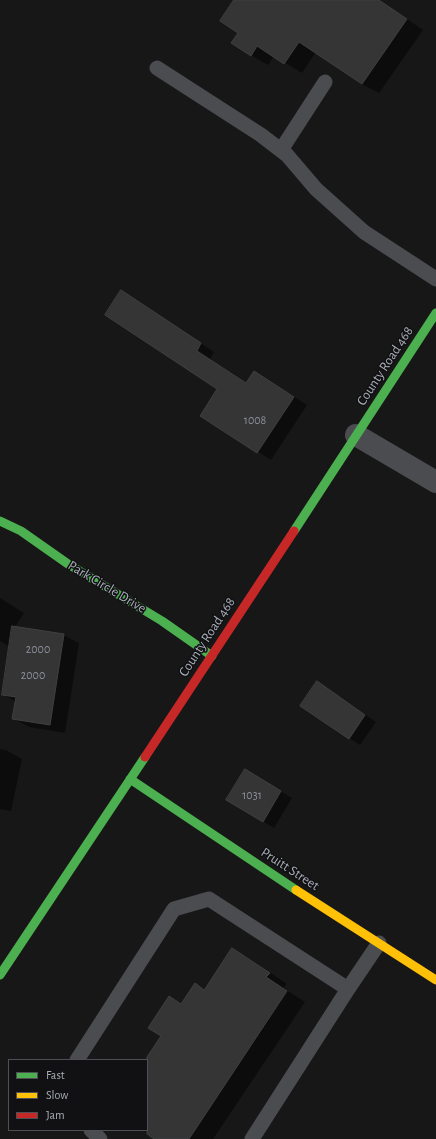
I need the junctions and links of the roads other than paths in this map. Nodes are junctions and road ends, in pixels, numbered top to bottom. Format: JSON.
{"nodes":[{"id":1,"x":157,"y":68,"type":"dead end"},
{"id":2,"x":325,"y":82,"type":"dead end"},
{"id":3,"x":281,"y":150,"type":"junction"},
{"id":4,"x":436,"y":279,"type":"edge"},
{"id":5,"x":436,"y":313,"type":"edge"},
{"id":6,"x":356,"y":435,"type":"junction"},
{"id":7,"x":436,"y":482,"type":"edge"},
{"id":8,"x":0,"y":520,"type":"edge"},
{"id":9,"x":212,"y":656,"type":"junction"},
{"id":10,"x":130,"y":779,"type":"junction"},
{"id":11,"x":379,"y":943,"type":"junction"},
{"id":12,"x":4,"y":962,"type":"edge"},
{"id":13,"x":436,"y":980,"type":"edge"},
{"id":14,"x":348,"y":989,"type":"junction"},
{"id":15,"x":78,"y":1059,"type":"edge"},
{"id":16,"x":92,"y":1131,"type":"edge"},
{"id":17,"x":100,"y":1139,"type":"edge"},
{"id":18,"x":252,"y":1139,"type":"edge"}],
"edges":[{"from":1,"to":3,"type":"lane"},
{"from":2,"to":3,"type":"lane"},
{"from":3,"to":4,"type":"lane"},
{"from":5,"to":6,"type":"street","name":"County Road 468"},
{"from":6,"to":7,"type":"street"},
{"from":6,"to":9,"type":"street","name":"County Road 468"},
{"from":8,"to":9,"type":"street","name":"Park Circle Drive"},
{"from":9,"to":10,"type":"street","name":"County Road 468"},
{"from":10,"to":11,"type":"street","name":"Pruitt Street"},
{"from":10,"to":12,"type":"street","name":"County Road 468"},
{"from":11,"to":13,"type":"street","name":"Pruitt Street"},
{"from":11,"to":14,"type":"lane"},
{"from":14,"to":15,"type":"lane"},
{"from":14,"to":18,"type":"lane"},
{"from":16,"to":17,"type":"lane"}]}
